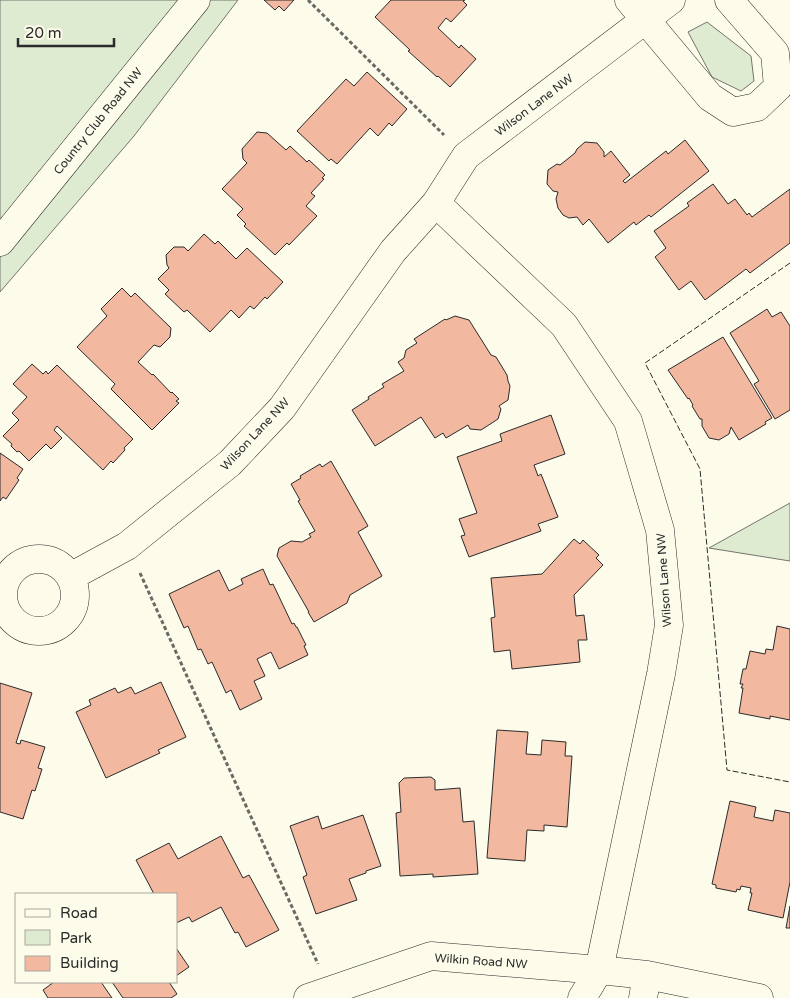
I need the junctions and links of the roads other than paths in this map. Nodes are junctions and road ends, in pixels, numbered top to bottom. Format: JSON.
{"nodes":[{"id":1,"x":196,"y":0,"type":"edge"},
{"id":2,"x":671,"y":0,"type":"edge"},
{"id":3,"x":729,"y":0,"type":"edge"},
{"id":4,"x":638,"y":10,"type":"edge"},
{"id":5,"x":436,"y":203,"type":"junction"},
{"id":6,"x":0,"y":242,"type":"edge"},
{"id":7,"x":70,"y":577,"type":"dead end"},
{"id":8,"x":599,"y":970,"type":"junction"},
{"id":9,"x":645,"y":987,"type":"edge"},
{"id":10,"x":319,"y":994,"type":"edge"},
{"id":11,"x":582,"y":998,"type":"edge"},
{"id":12,"x":759,"y":998,"type":"edge"}],
"edges":[{"from":1,"to":6,"type":"street","name":"Country Club Road NW"},
{"from":2,"to":4,"type":"street","name":"Wilson Lane NW"},
{"from":3,"to":4,"type":"street"},
{"from":4,"to":5,"type":"street","name":"Wilson Lane NW"},
{"from":5,"to":7,"type":"street","name":"Wilson Lane NW"},
{"from":5,"to":8,"type":"street","name":"Wilson Lane NW"},
{"from":8,"to":9,"type":"street","name":"Wilkin Road NW"},
{"from":8,"to":10,"type":"street","name":"Wilkin Road NW"},
{"from":8,"to":11,"type":"street"},
{"from":9,"to":12,"type":"street","name":"Wilkin Road NW"}]}
